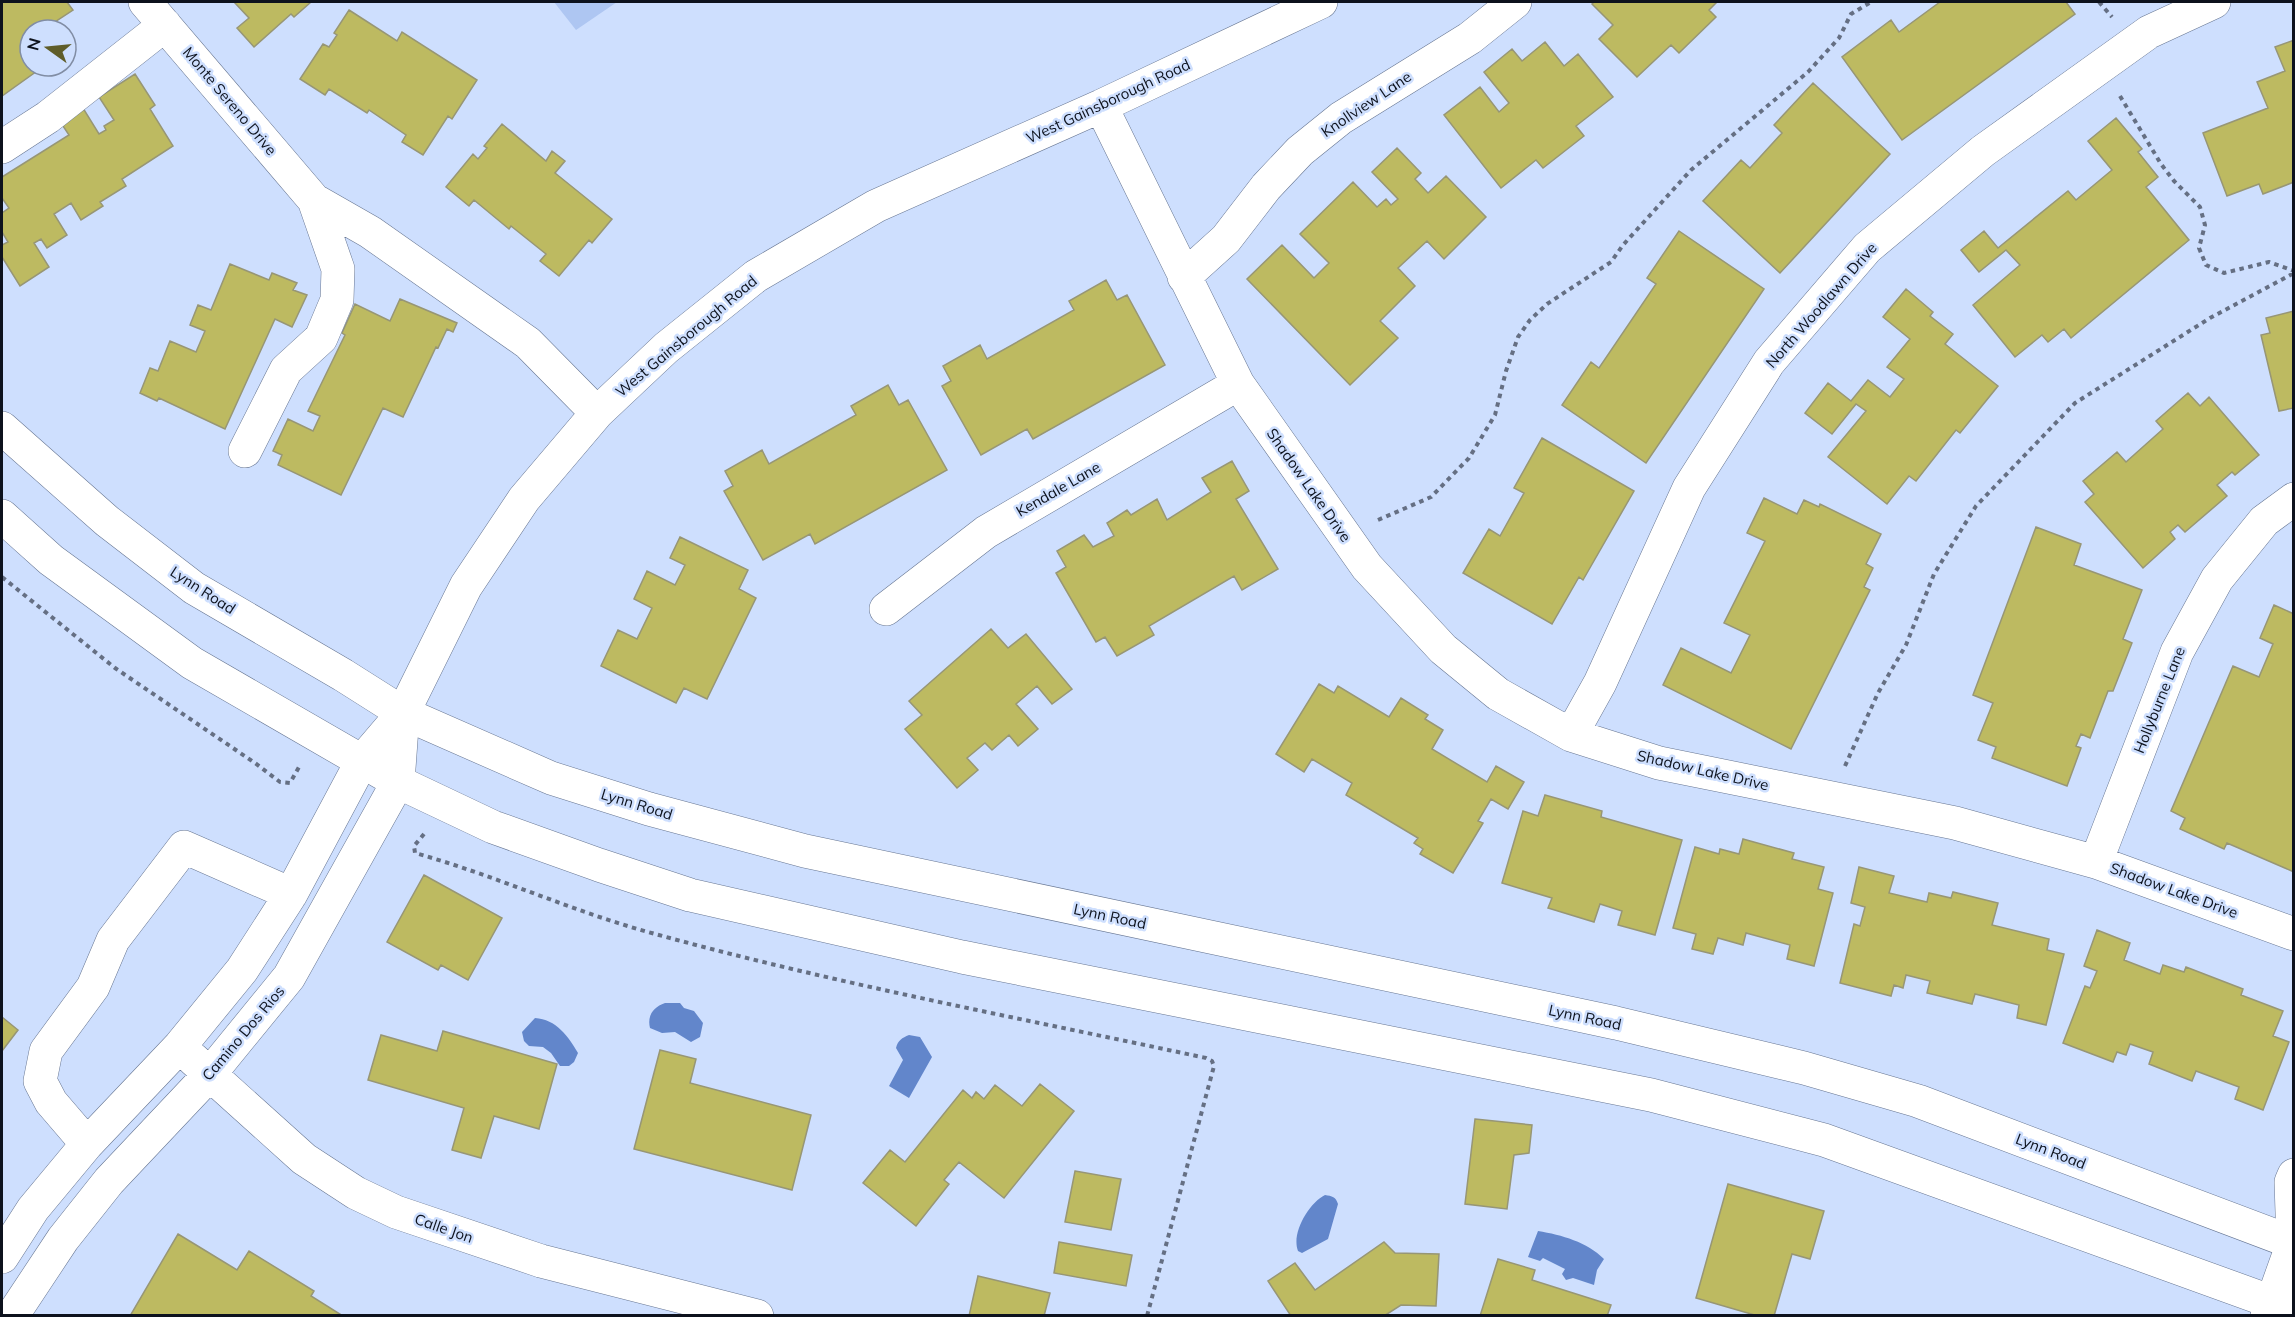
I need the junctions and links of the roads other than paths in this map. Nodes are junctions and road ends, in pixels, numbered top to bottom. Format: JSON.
{"nodes":[{"id":1,"x":1321,"y":2,"type":"edge"},
{"id":2,"x":1515,"y":2,"type":"edge"},
{"id":3,"x":2214,"y":2,"type":"edge"},
{"id":4,"x":155,"y":13,"type":"edge"},
{"id":5,"x":1101,"y":106,"type":"junction"},
{"id":6,"x":2,"y":147,"type":"edge"},
{"id":7,"x":314,"y":200,"type":"junction"},
{"id":8,"x":1184,"y":277,"type":"junction"},
{"id":9,"x":1238,"y":384,"type":"junction"},
{"id":10,"x":597,"y":413,"type":"junction"},
{"id":11,"x":2,"y":428,"type":"edge"},
{"id":12,"x":245,"y":451,"type":"dead end"},
{"id":13,"x":2294,"y":499,"type":"edge"},
{"id":14,"x":2,"y":516,"type":"edge"},
{"id":15,"x":886,"y":609,"type":"dead end"},
{"id":16,"x":403,"y":713,"type":"junction"},
{"id":17,"x":1571,"y":735,"type":"junction"},
{"id":18,"x":362,"y":761,"type":"junction"},
{"id":19,"x":398,"y":782,"type":"junction"},
{"id":20,"x":2096,"y":862,"type":"junction"},
{"id":21,"x":291,"y":894,"type":"junction"},
{"id":22,"x":2294,"y":934,"type":"edge"},
{"id":23,"x":180,"y":1046,"type":"junction"},
{"id":24,"x":209,"y":1075,"type":"junction"},
{"id":25,"x":87,"y":1144,"type":"junction"},
{"id":26,"x":2294,"y":1175,"type":"edge"},
{"id":27,"x":2293,"y":1243,"type":"edge"},
{"id":28,"x":2,"y":1257,"type":"edge"},
{"id":29,"x":2277,"y":1310,"type":"edge"},
{"id":30,"x":12,"y":1316,"type":"edge"},
{"id":31,"x":757,"y":1316,"type":"edge"}],
"edges":[{"from":1,"to":5,"type":"street","name":"West Gainsborough Road"},
{"from":2,"to":8,"type":"street","name":"Knollview Lane"},
{"from":3,"to":17,"type":"street","name":"North Woodlawn Drive"},
{"from":4,"to":6,"type":"street"},
{"from":4,"to":7,"type":"street","name":"Monte Sereno Drive"},
{"from":5,"to":8,"type":"street","name":"Shadow Lake Drive"},
{"from":5,"to":10,"type":"street","name":"West Gainsborough Road"},
{"from":7,"to":10,"type":"street"},
{"from":7,"to":12,"type":"street"},
{"from":8,"to":9,"type":"street","name":"Shadow Lake Drive"},
{"from":9,"to":15,"type":"street","name":"Kendale Lane"},
{"from":9,"to":17,"type":"street","name":"Shadow Lake Drive"},
{"from":10,"to":16,"type":"street","name":"West Gainsborough Road"},
{"from":11,"to":16,"type":"street","name":"Lynn Road"},
{"from":13,"to":20,"type":"street","name":"Hollyburne Lane"},
{"from":14,"to":18,"type":"street"},
{"from":16,"to":18,"type":"street","name":"West Gainsborough Road"},
{"from":16,"to":19,"type":"street","name":"Camino Dos Rios"},
{"from":16,"to":27,"type":"street","name":"Lynn Road"},
{"from":17,"to":20,"type":"street","name":"Shadow Lake Drive"},
{"from":18,"to":19,"type":"street"},
{"from":18,"to":21,"type":"street"},
{"from":19,"to":24,"type":"street","name":"Camino Dos Rios"},
{"from":19,"to":29,"type":"street"},
{"from":20,"to":22,"type":"street","name":"Shadow Lake Drive"},
{"from":21,"to":23,"type":"street"},
{"from":21,"to":25,"type":"street"},
{"from":23,"to":24,"type":"street","name":"Calle Jon"},
{"from":23,"to":25,"type":"street"},
{"from":24,"to":30,"type":"street","name":"Camino Dos Rios"},
{"from":24,"to":31,"type":"street","name":"Calle Jon"},
{"from":25,"to":28,"type":"street"},
{"from":26,"to":27,"type":"street"},
{"from":27,"to":29,"type":"street"}]}
